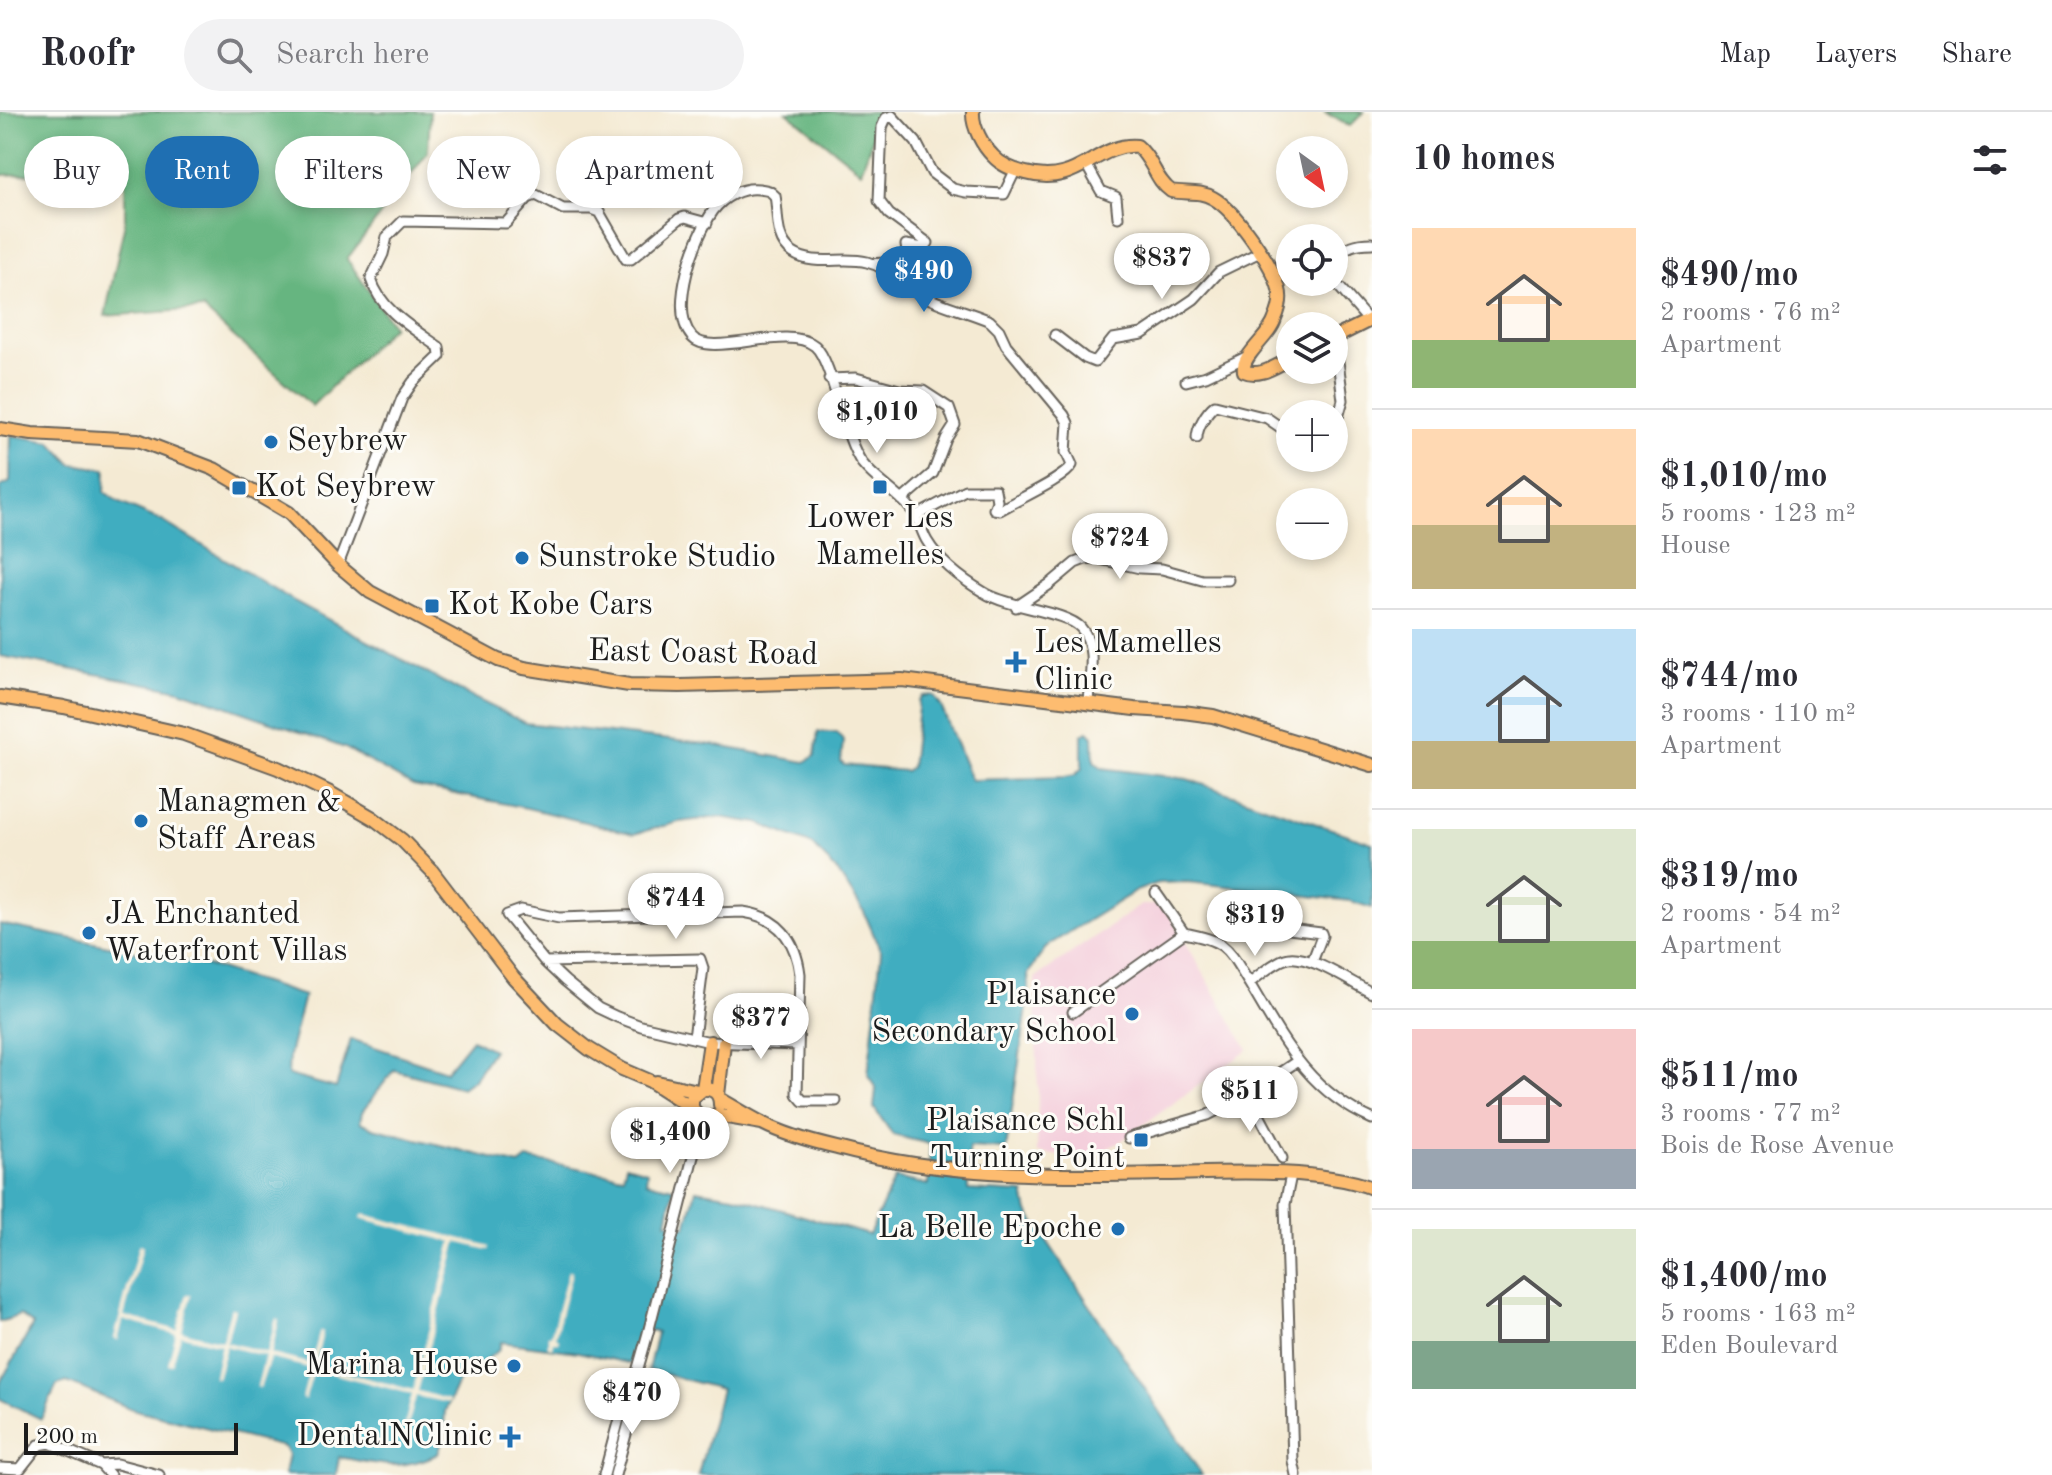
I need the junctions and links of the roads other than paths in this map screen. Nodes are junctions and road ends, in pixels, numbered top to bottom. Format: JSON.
{"nodes":[{"id":1,"x":973,"y":112,"type":"edge"},
{"id":2,"x":1086,"y":164,"type":"junction"},
{"id":3,"x":1015,"y":171,"type":"junction"},
{"id":4,"x":1118,"y":217,"type":"dead end"},
{"id":5,"x":707,"y":223,"type":"junction"},
{"id":6,"x":1372,"y":243,"type":"edge"},
{"id":7,"x":1348,"y":247,"type":"edge"},
{"id":8,"x":1260,"y":252,"type":"junction"},
{"id":9,"x":873,"y":264,"type":"junction"},
{"id":10,"x":1348,"y":296,"type":"edge"},
{"id":11,"x":1370,"y":320,"type":"edge"},
{"id":12,"x":1348,"y":331,"type":"edge"},
{"id":13,"x":1055,"y":335,"type":"dead end"},
{"id":14,"x":1246,"y":357,"type":"junction"},
{"id":15,"x":1276,"y":365,"type":"edge"},
{"id":16,"x":829,"y":379,"type":"junction"},
{"id":17,"x":1186,"y":381,"type":"dead end"},
{"id":18,"x":1276,"y":424,"type":"edge"},
{"id":19,"x":0,"y":429,"type":"edge"},
{"id":20,"x":1197,"y":438,"type":"dead end"},
{"id":21,"x":902,"y":500,"type":"junction"},
{"id":22,"x":916,"y":516,"type":"junction"},
{"id":23,"x":338,"y":565,"type":"junction"},
{"id":24,"x":1228,"y":580,"type":"dead end"},
{"id":25,"x":1016,"y":607,"type":"junction"},
{"id":26,"x":0,"y":697,"type":"edge"},
{"id":27,"x":1088,"y":703,"type":"junction"},
{"id":28,"x":1372,"y":765,"type":"edge"},
{"id":29,"x":1156,"y":893,"type":"dead end"},
{"id":30,"x":1265,"y":926,"type":"dead end"},
{"id":31,"x":1184,"y":933,"type":"junction"},
{"id":32,"x":545,"y":962,"type":"junction"},
{"id":33,"x":1312,"y":962,"type":"junction"},
{"id":34,"x":1249,"y":983,"type":"junction"},
{"id":35,"x":1372,"y":993,"type":"edge"},
{"id":36,"x":1073,"y":1012,"type":"dead end"},
{"id":37,"x":694,"y":1038,"type":"junction"},
{"id":38,"x":710,"y":1042,"type":"junction"},
{"id":39,"x":724,"y":1043,"type":"junction"},
{"id":40,"x":798,"y":1045,"type":"junction"},
{"id":41,"x":1296,"y":1062,"type":"junction"},
{"id":42,"x":650,"y":1081,"type":"junction"},
{"id":43,"x":700,"y":1090,"type":"junction"},
{"id":44,"x":1248,"y":1094,"type":"junction"},
{"id":45,"x":719,"y":1097,"type":"junction"},
{"id":46,"x":836,"y":1101,"type":"dead end"},
{"id":47,"x":693,"y":1110,"type":"junction"},
{"id":48,"x":713,"y":1116,"type":"junction"},
{"id":49,"x":1372,"y":1119,"type":"edge"},
{"id":50,"x":762,"y":1123,"type":"junction"},
{"id":51,"x":698,"y":1137,"type":"junction"},
{"id":52,"x":1129,"y":1138,"type":"dead end"},
{"id":53,"x":1282,"y":1158,"type":"dead end"},
{"id":54,"x":1291,"y":1175,"type":"junction"},
{"id":55,"x":1372,"y":1188,"type":"edge"},
{"id":56,"x":633,"y":1386,"type":"junction"},
{"id":57,"x":101,"y":1465,"type":"junction"},
{"id":58,"x":0,"y":1468,"type":"edge"},
{"id":59,"x":120,"y":1470,"type":"edge"},
{"id":60,"x":110,"y":1475,"type":"edge"},
{"id":61,"x":159,"y":1475,"type":"edge"},
{"id":62,"x":604,"y":1475,"type":"edge"},
{"id":63,"x":615,"y":1475,"type":"edge"},
{"id":64,"x":1296,"y":1475,"type":"edge"}],
"edges":[{"from":1,"to":3,"type":"main road"},
{"from":2,"to":3,"type":"main road"},
{"from":2,"to":4,"type":"street"},
{"from":2,"to":8,"type":"main road"},
{"from":3,"to":9,"type":"street"},
{"from":5,"to":9,"type":"street"},
{"from":5,"to":16,"type":"street"},
{"from":5,"to":23,"type":"street"},
{"from":6,"to":7,"type":"street"},
{"from":8,"to":13,"type":"street"},
{"from":8,"to":14,"type":"main road"},
{"from":9,"to":22,"type":"street"},
{"from":10,"to":11,"type":"street"},
{"from":11,"to":12,"type":"main road"},
{"from":14,"to":15,"type":"main road"},
{"from":14,"to":17,"type":"street"},
{"from":16,"to":21,"type":"street"},
{"from":16,"to":21,"type":"street"},
{"from":18,"to":20,"type":"street"},
{"from":19,"to":23,"type":"main road","name":"East Coast Road"},
{"from":21,"to":22,"type":"street"},
{"from":22,"to":25,"type":"street"},
{"from":23,"to":27,"type":"main road","name":"East Coast Road"},
{"from":24,"to":25,"type":"street"},
{"from":25,"to":27,"type":"street"},
{"from":26,"to":42,"type":"main road"},
{"from":27,"to":28,"type":"main road","name":"East Coast Road"},
{"from":29,"to":31,"type":"street"},
{"from":30,"to":33,"type":"street"},
{"from":31,"to":34,"type":"street"},
{"from":31,"to":36,"type":"street"},
{"from":32,"to":37,"type":"street"},
{"from":32,"to":37,"type":"street"},
{"from":32,"to":40,"type":"street"},
{"from":33,"to":34,"type":"street"},
{"from":33,"to":35,"type":"street"},
{"from":34,"to":41,"type":"street"},
{"from":37,"to":38,"type":"street"},
{"from":38,"to":39,"type":"street"},
{"from":38,"to":43,"type":"main road"},
{"from":39,"to":40,"type":"street"},
{"from":39,"to":45,"type":"main road"},
{"from":40,"to":46,"type":"street"},
{"from":41,"to":44,"type":"street"},
{"from":41,"to":49,"type":"street"},
{"from":42,"to":43,"type":"main road"},
{"from":42,"to":47,"type":"main road"},
{"from":43,"to":45,"type":"main road"},
{"from":43,"to":47,"type":"main road"},
{"from":44,"to":52,"type":"street"},
{"from":44,"to":53,"type":"street"},
{"from":45,"to":48,"type":"main road"},
{"from":45,"to":50,"type":"main road"},
{"from":47,"to":48,"type":"main road"},
{"from":47,"to":51,"type":"main road"},
{"from":48,"to":50,"type":"main road"},
{"from":48,"to":51,"type":"main road"},
{"from":50,"to":54,"type":"main road"},
{"from":51,"to":56,"type":"street"},
{"from":54,"to":55,"type":"main road"},
{"from":54,"to":64,"type":"street"},
{"from":56,"to":62,"type":"street"},
{"from":56,"to":63,"type":"street"},
{"from":57,"to":58,"type":"street"},
{"from":57,"to":59,"type":"street"},
{"from":57,"to":60,"type":"street"},
{"from":59,"to":61,"type":"street"}]}
